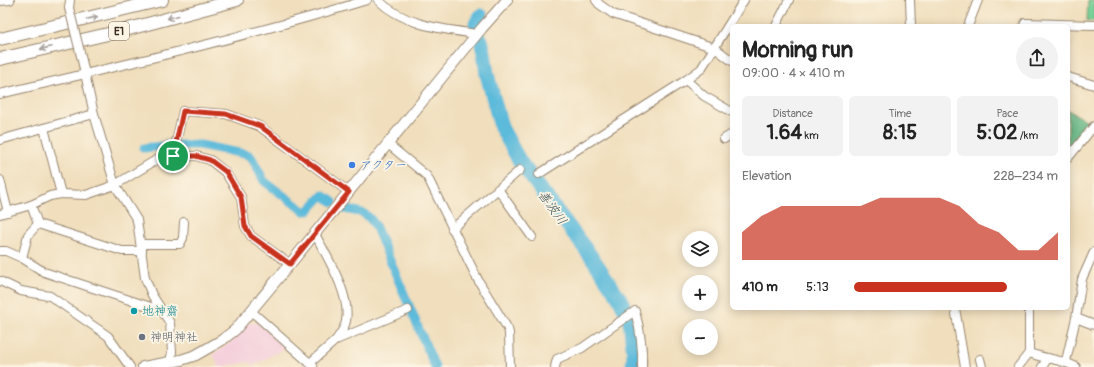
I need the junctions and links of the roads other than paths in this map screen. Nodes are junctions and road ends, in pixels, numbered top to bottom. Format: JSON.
{"nodes":[{"id":1,"x":10,"y":0,"type":"edge"},
{"id":2,"x":162,"y":0,"type":"edge"},
{"id":3,"x":237,"y":0,"type":"edge"},
{"id":4,"x":367,"y":0,"type":"edge"},
{"id":5,"x":378,"y":0,"type":"edge"},
{"id":6,"x":507,"y":0,"type":"edge"},
{"id":7,"x":596,"y":0,"type":"edge"},
{"id":8,"x":744,"y":0,"type":"edge"},
{"id":9,"x":789,"y":0,"type":"edge"},
{"id":10,"x":910,"y":0,"type":"edge"},
{"id":11,"x":978,"y":0,"type":"edge"},
{"id":12,"x":0,"y":1,"type":"edge"},
{"id":13,"x":70,"y":4,"type":"edge"},
{"id":14,"x":777,"y":24,"type":"edge"},
{"id":15,"x":911,"y":24,"type":"edge"},
{"id":16,"x":969,"y":24,"type":"edge"},
{"id":17,"x":1025,"y":24,"type":"edge"},
{"id":18,"x":1094,"y":24,"type":"edge"},
{"id":19,"x":477,"y":34,"type":"junction"},
{"id":20,"x":0,"y":39,"type":"edge"},
{"id":21,"x":715,"y":48,"type":"junction"},
{"id":22,"x":0,"y":59,"type":"edge"},
{"id":23,"x":730,"y":59,"type":"edge"},
{"id":24,"x":84,"y":74,"type":"junction"},
{"id":25,"x":1070,"y":78,"type":"edge"},
{"id":26,"x":686,"y":80,"type":"junction"},
{"id":27,"x":1094,"y":85,"type":"edge"},
{"id":28,"x":0,"y":94,"type":"edge"},
{"id":29,"x":730,"y":111,"type":"edge"},
{"id":30,"x":94,"y":114,"type":"junction"},
{"id":31,"x":1094,"y":126,"type":"edge"},
{"id":32,"x":44,"y":128,"type":"junction"},
{"id":33,"x":730,"y":135,"type":"edge"},
{"id":34,"x":724,"y":139,"type":"dead end"},
{"id":35,"x":0,"y":140,"type":"edge"},
{"id":36,"x":388,"y":144,"type":"junction"},
{"id":37,"x":173,"y":156,"type":"junction"},
{"id":38,"x":1070,"y":156,"type":"edge"},
{"id":39,"x":520,"y":170,"type":"dead end"},
{"id":40,"x":539,"y":174,"type":"dead end"},
{"id":41,"x":0,"y":180,"type":"edge"},
{"id":42,"x":115,"y":185,"type":"junction"},
{"id":43,"x":498,"y":189,"type":"junction"},
{"id":44,"x":349,"y":192,"type":"junction"},
{"id":45,"x":61,"y":194,"type":"junction"},
{"id":46,"x":31,"y":205,"type":"junction"},
{"id":47,"x":4,"y":213,"type":"edge"},
{"id":48,"x":184,"y":222,"type":"dead end"},
{"id":49,"x":38,"y":224,"type":"junction"},
{"id":50,"x":452,"y":228,"type":"junction"},
{"id":51,"x":314,"y":234,"type":"junction"},
{"id":52,"x":532,"y":237,"type":"dead end"},
{"id":53,"x":141,"y":248,"type":"junction"},
{"id":54,"x":0,"y":251,"type":"edge"},
{"id":55,"x":1094,"y":252,"type":"edge"},
{"id":56,"x":22,"y":258,"type":"junction"},
{"id":57,"x":290,"y":264,"type":"junction"},
{"id":58,"x":1090,"y":270,"type":"edge"},
{"id":59,"x":0,"y":281,"type":"edge"},
{"id":60,"x":408,"y":310,"type":"dead end"},
{"id":61,"x":955,"y":310,"type":"edge"},
{"id":62,"x":1029,"y":310,"type":"edge"},
{"id":63,"x":163,"y":311,"type":"junction"},
{"id":64,"x":251,"y":311,"type":"junction"},
{"id":65,"x":1076,"y":318,"type":"junction"},
{"id":66,"x":1094,"y":325,"type":"edge"},
{"id":67,"x":336,"y":340,"type":"junction"},
{"id":68,"x":1029,"y":353,"type":"junction"},
{"id":69,"x":1048,"y":358,"type":"junction"},
{"id":70,"x":1066,"y":361,"type":"junction"},
{"id":71,"x":170,"y":362,"type":"junction"},
{"id":72,"x":181,"y":364,"type":"edge"},
{"id":73,"x":312,"y":365,"type":"edge"},
{"id":74,"x":130,"y":367,"type":"edge"},
{"id":75,"x":144,"y":367,"type":"edge"},
{"id":76,"x":510,"y":367,"type":"edge"},
{"id":77,"x":555,"y":367,"type":"edge"},
{"id":78,"x":642,"y":367,"type":"edge"},
{"id":79,"x":965,"y":367,"type":"edge"},
{"id":80,"x":1018,"y":367,"type":"edge"},
{"id":81,"x":1042,"y":367,"type":"edge"},
{"id":82,"x":1076,"y":367,"type":"edge"}],
"edges":[{"from":1,"to":12,"type":"street"},
{"from":20,"to":2,"type":"highway","number":"E1","one_way":true},
{"from":3,"to":22,"type":"highway","number":"E1","one_way":true},
{"from":4,"to":24,"type":"street"},
{"from":5,"to":19,"type":"street"},
{"from":6,"to":19,"type":"main road"},
{"from":7,"to":21,"type":"street"},
{"from":8,"to":21,"type":"street"},
{"from":9,"to":14,"type":"street"},
{"from":10,"to":15,"type":"street"},
{"from":11,"to":16,"type":"street"},
{"from":13,"to":24,"type":"street","bridge":true},
{"from":17,"to":18,"type":"street"},
{"from":19,"to":36,"type":"main road"},
{"from":21,"to":23,"type":"street"},
{"from":21,"to":26,"type":"street"},
{"from":24,"to":28,"type":"street"},
{"from":24,"to":30,"type":"street"},
{"from":25,"to":27,"type":"street"},
{"from":26,"to":29,"type":"street"},
{"from":26,"to":40,"type":"street"},
{"from":30,"to":32,"type":"street"},
{"from":30,"to":42,"type":"street"},
{"from":31,"to":38,"type":"street"},
{"from":32,"to":35,"type":"street"},
{"from":32,"to":45,"type":"street"},
{"from":33,"to":34,"type":"street"},
{"from":36,"to":44,"type":"main road"},
{"from":36,"to":50,"type":"street"},
{"from":37,"to":42,"type":"street"},
{"from":37,"to":44,"type":"street"},
{"from":37,"to":57,"type":"street"},
{"from":39,"to":43,"type":"street"},
{"from":41,"to":47,"type":"street"},
{"from":42,"to":45,"type":"street"},
{"from":42,"to":53,"type":"street"},
{"from":43,"to":50,"type":"street"},
{"from":43,"to":52,"type":"street"},
{"from":44,"to":51,"type":"main road"},
{"from":45,"to":46,"type":"street"},
{"from":46,"to":47,"type":"street"},
{"from":46,"to":49,"type":"street"},
{"from":48,"to":53,"type":"street"},
{"from":49,"to":53,"type":"street"},
{"from":49,"to":56,"type":"street"},
{"from":50,"to":76,"type":"street"},
{"from":51,"to":57,"type":"main road"},
{"from":51,"to":67,"type":"street"},
{"from":53,"to":63,"type":"street"},
{"from":54,"to":56,"type":"street"},
{"from":55,"to":58,"type":"street"},
{"from":56,"to":63,"type":"street"},
{"from":57,"to":64,"type":"main road"},
{"from":58,"to":65,"type":"street"},
{"from":59,"to":74,"type":"street"},
{"from":60,"to":67,"type":"street"},
{"from":61,"to":79,"type":"street"},
{"from":62,"to":68,"type":"street"},
{"from":63,"to":71,"type":"street"},
{"from":64,"to":72,"type":"main road"},
{"from":64,"to":73,"type":"street"},
{"from":65,"to":66,"type":"street"},
{"from":65,"to":70,"type":"street"},
{"from":67,"to":73,"type":"street"},
{"from":68,"to":69,"type":"street"},
{"from":68,"to":80,"type":"street"},
{"from":69,"to":70,"type":"street"},
{"from":69,"to":81,"type":"street"},
{"from":70,"to":82,"type":"street"},
{"from":71,"to":72,"type":"main road"},
{"from":71,"to":75,"type":"main road"},
{"from":77,"to":78,"type":"street"}]}
